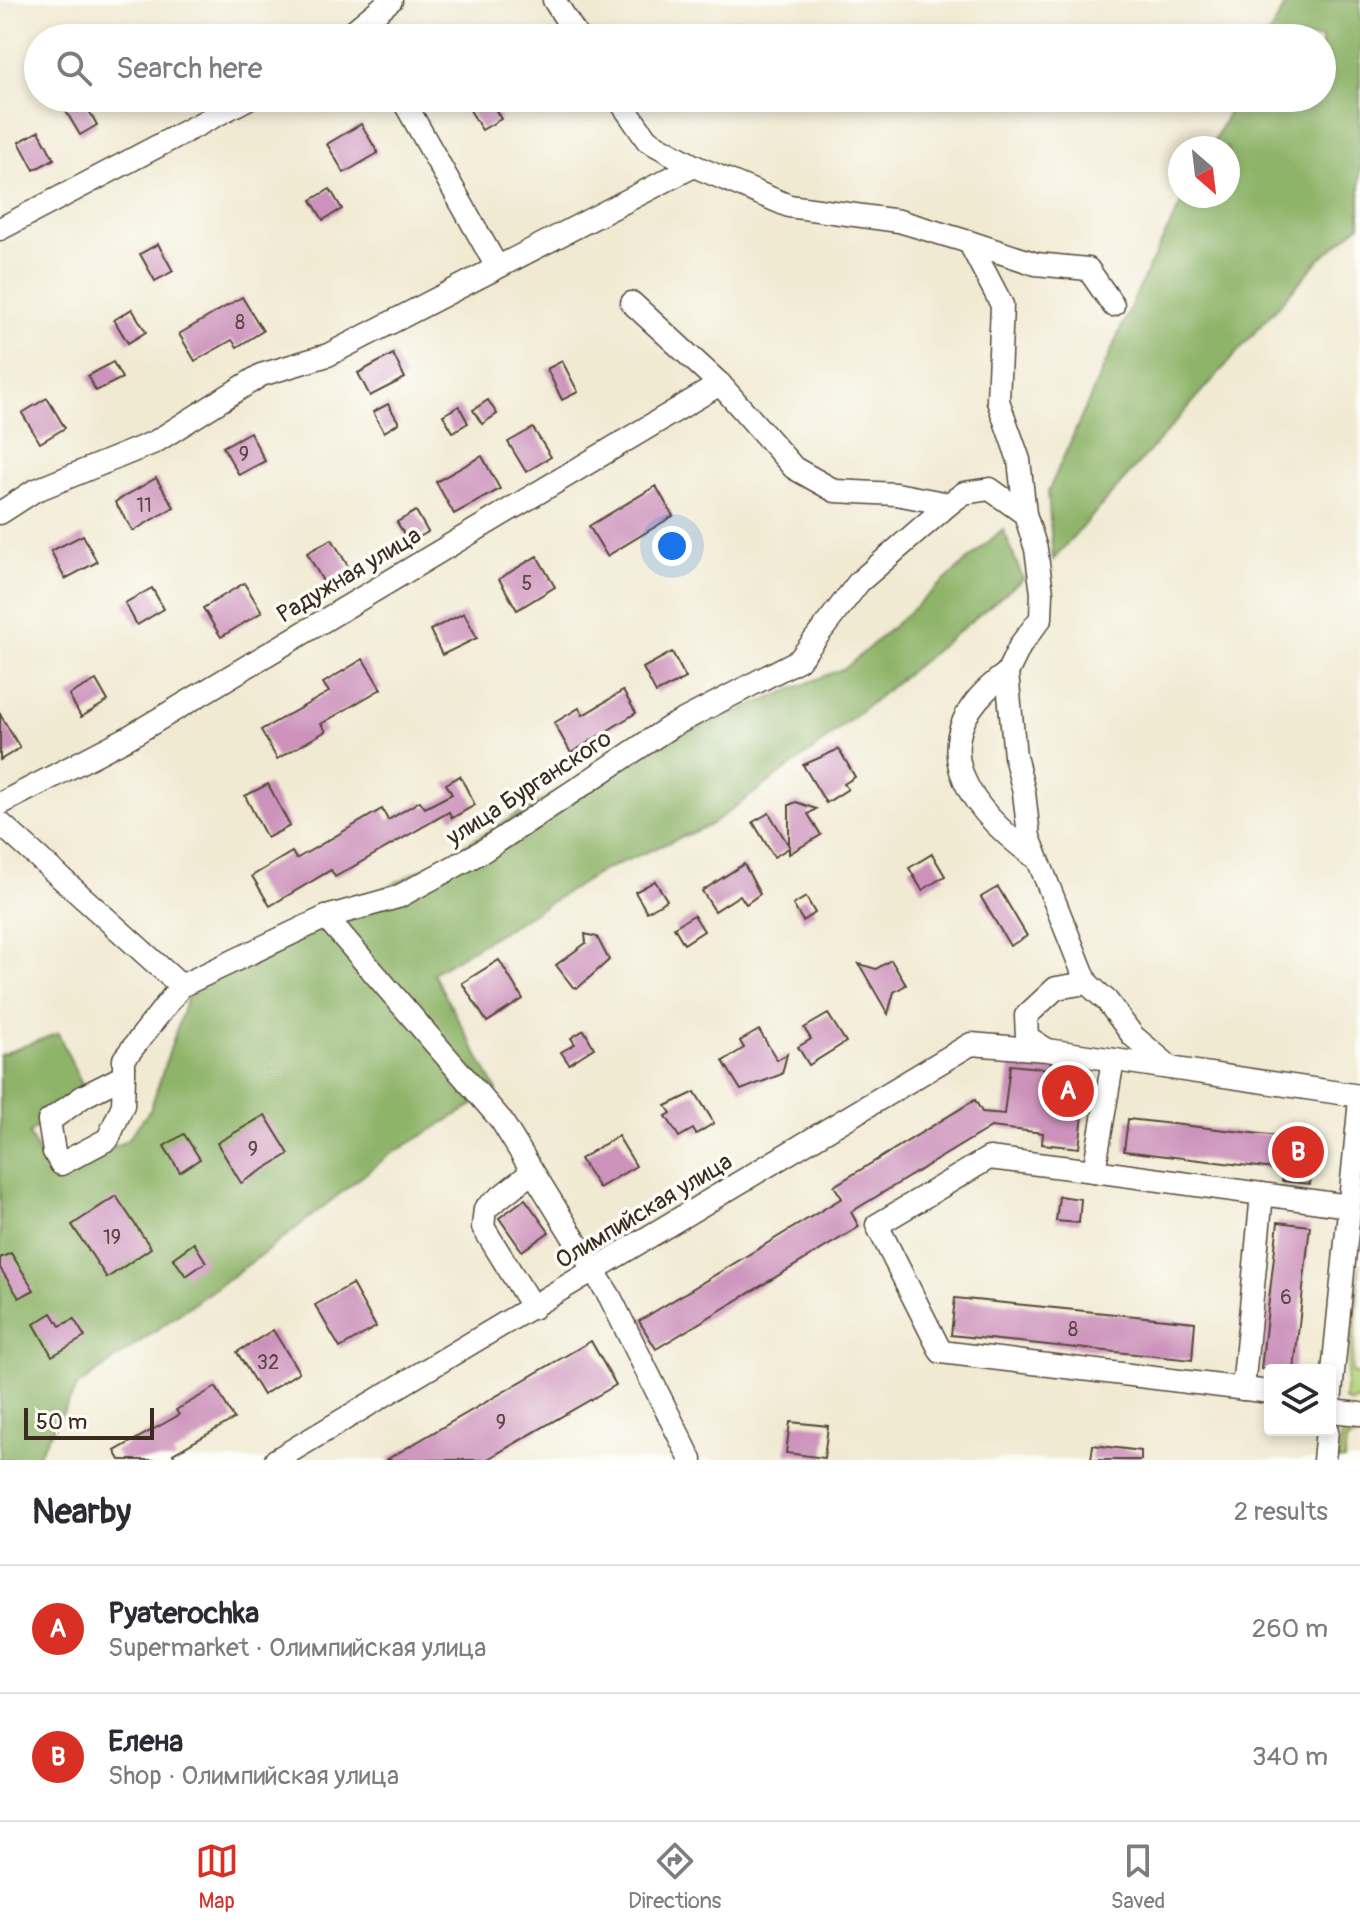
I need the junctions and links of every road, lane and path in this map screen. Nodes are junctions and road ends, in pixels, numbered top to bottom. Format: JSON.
{"nodes":[{"id":1,"x":391,"y":0,"type":"edge"},
{"id":2,"x":554,"y":0,"type":"edge"},
{"id":3,"x":368,"y":24,"type":"edge"},
{"id":4,"x":569,"y":24,"type":"edge"},
{"id":5,"x":222,"y":112,"type":"edge"},
{"id":6,"x":410,"y":112,"type":"edge"},
{"id":7,"x":628,"y":112,"type":"edge"},
{"id":8,"x":694,"y":166,"type":"junction"},
{"id":9,"x":0,"y":229,"type":"edge"},
{"id":10,"x":969,"y":242,"type":"junction"},
{"id":11,"x":497,"y":267,"type":"junction"},
{"id":12,"x":632,"y":303,"type":"dead end"},
{"id":13,"x":1113,"y":305,"type":"dead end"},
{"id":14,"x":720,"y":384,"type":"junction"},
{"id":15,"x":949,"y":504,"type":"junction"},
{"id":16,"x":0,"y":513,"type":"edge"},
{"id":17,"x":1025,"y":514,"type":"junction"},
{"id":18,"x":1007,"y":673,"type":"junction"},
{"id":19,"x":0,"y":804,"type":"edge"},
{"id":20,"x":0,"y":823,"type":"edge"},
{"id":21,"x":1037,"y":859,"type":"junction"},
{"id":22,"x":326,"y":917,"type":"junction"},
{"id":23,"x":1087,"y":983,"type":"junction"},
{"id":24,"x":181,"y":986,"type":"junction"},
{"id":25,"x":1047,"y":1050,"type":"junction"},
{"id":26,"x":1113,"y":1060,"type":"junction"},
{"id":27,"x":1171,"y":1068,"type":"junction"},
{"id":28,"x":124,"y":1076,"type":"dead end"},
{"id":29,"x":1360,"y":1098,"type":"edge"},
{"id":30,"x":1094,"y":1171,"type":"junction"},
{"id":31,"x":532,"y":1172,"type":"junction"},
{"id":32,"x":1354,"y":1190,"type":"edge"},
{"id":33,"x":1262,"y":1194,"type":"junction"},
{"id":34,"x":1353,"y":1248,"type":"edge"},
{"id":35,"x":594,"y":1271,"type":"junction"},
{"id":36,"x":533,"y":1308,"type":"junction"},
{"id":37,"x":1336,"y":1364,"type":"edge"},
{"id":38,"x":1243,"y":1389,"type":"junction"},
{"id":39,"x":1264,"y":1391,"type":"edge"},
{"id":40,"x":1336,"y":1412,"type":"edge"},
{"id":41,"x":1360,"y":1414,"type":"edge"},
{"id":42,"x":1326,"y":1436,"type":"edge"},
{"id":43,"x":276,"y":1460,"type":"edge"},
{"id":44,"x":691,"y":1460,"type":"edge"},
{"id":45,"x":1324,"y":1460,"type":"edge"}],
"edges":[{"from":1,"to":3,"type":"street"},
{"from":2,"to":4,"type":"street"},
{"from":5,"to":9,"type":"street"},
{"from":6,"to":11,"type":"street"},
{"from":7,"to":8,"type":"street"},
{"from":8,"to":10,"type":"street"},
{"from":8,"to":11,"type":"street"},
{"from":10,"to":13,"type":"street"},
{"from":10,"to":17,"type":"street"},
{"from":11,"to":16,"type":"street"},
{"from":12,"to":14,"type":"street"},
{"from":14,"to":15,"type":"street"},
{"from":14,"to":19,"type":"street","name":"Радужная улица"},
{"from":15,"to":17,"type":"street"},
{"from":15,"to":22,"type":"street","name":"улица Бурганского"},
{"from":17,"to":18,"type":"street"},
{"from":18,"to":21,"type":"street"},
{"from":18,"to":21,"type":"street"},
{"from":20,"to":24,"type":"street"},
{"from":21,"to":23,"type":"street"},
{"from":22,"to":24,"type":"street","name":"улица Бурганского"},
{"from":22,"to":31,"type":"street"},
{"from":23,"to":25,"type":"street"},
{"from":23,"to":27,"type":"street"},
{"from":24,"to":28,"type":"street","name":"улица Бурганского"},
{"from":25,"to":26,"type":"street","name":"Олимпийская улица"},
{"from":25,"to":35,"type":"street","name":"Олимпийская улица"},
{"from":26,"to":27,"type":"street","name":"Олимпийская улица"},
{"from":26,"to":30,"type":"street"},
{"from":27,"to":29,"type":"street","name":"Олимпийская улица"},
{"from":29,"to":32,"type":"street","name":"Олимпийская улица"},
{"from":30,"to":33,"type":"street"},
{"from":30,"to":38,"type":"street"},
{"from":31,"to":35,"type":"street"},
{"from":31,"to":36,"type":"street"},
{"from":32,"to":33,"type":"street"},
{"from":32,"to":34,"type":"street","name":"Олимпийская улица"},
{"from":33,"to":38,"type":"street"},
{"from":34,"to":37,"type":"street","name":"Олимпийская улица"},
{"from":35,"to":36,"type":"street","name":"Олимпийская улица"},
{"from":35,"to":44,"type":"street"},
{"from":36,"to":43,"type":"street","name":"Олимпийская улица"},
{"from":38,"to":39,"type":"street"},
{"from":40,"to":41,"type":"street"},
{"from":42,"to":45,"type":"street"}]}
